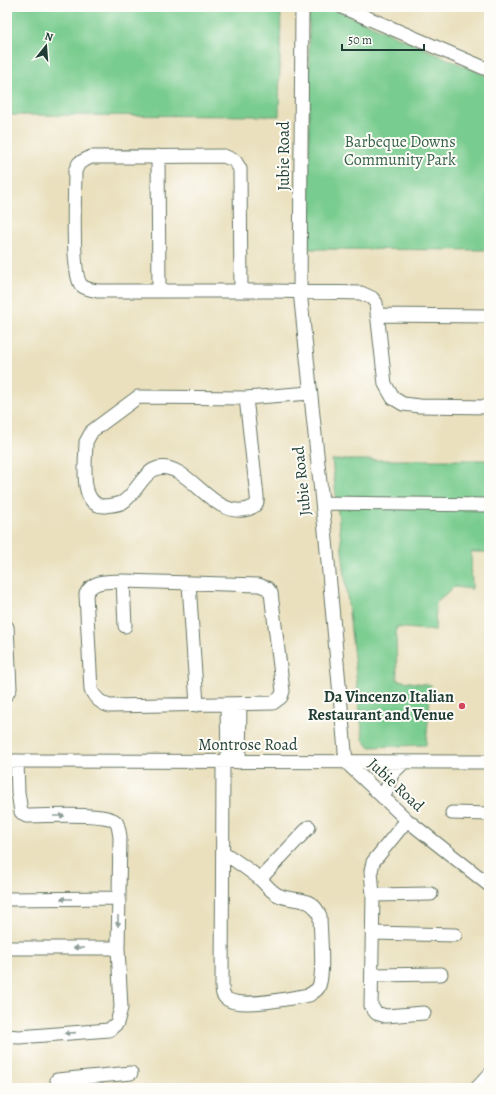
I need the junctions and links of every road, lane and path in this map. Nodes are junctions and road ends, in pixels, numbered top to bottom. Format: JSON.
{"nodes":[{"id":1,"x":302,"y":7,"type":"edge"},
{"id":2,"x":342,"y":7,"type":"edge"},
{"id":3,"x":489,"y":70,"type":"edge"},
{"id":4,"x":158,"y":156,"type":"junction"},
{"id":5,"x":159,"y":290,"type":"junction"},
{"id":6,"x":241,"y":290,"type":"junction"},
{"id":7,"x":300,"y":291,"type":"junction"},
{"id":8,"x":377,"y":315,"type":"junction"},
{"id":9,"x":489,"y":316,"type":"edge"},
{"id":10,"x":310,"y":393,"type":"junction"},
{"id":11,"x":246,"y":398,"type":"junction"},
{"id":12,"x":489,"y":407,"type":"edge"},
{"id":13,"x":322,"y":503,"type":"junction"},
{"id":14,"x":489,"y":505,"type":"edge"},
{"id":15,"x":123,"y":582,"type":"junction"},
{"id":16,"x":189,"y":583,"type":"junction"},
{"id":17,"x":125,"y":626,"type":"dead end"},
{"id":18,"x":7,"y":627,"type":"edge"},
{"id":19,"x":7,"y":694,"type":"edge"},
{"id":20,"x":197,"y":705,"type":"junction"},
{"id":21,"x":234,"y":705,"type":"junction"},
{"id":22,"x":12,"y":761,"type":"edge"},
{"id":23,"x":230,"y":762,"type":"junction"},
{"id":24,"x":346,"y":762,"type":"junction"},
{"id":25,"x":404,"y":762,"type":"junction"},
{"id":26,"x":489,"y":762,"type":"edge"},
{"id":27,"x":384,"y":797,"type":"junction"},
{"id":28,"x":452,"y":813,"type":"dead end"},
{"id":29,"x":489,"y":814,"type":"edge"},
{"id":30,"x":408,"y":820,"type":"junction"},
{"id":31,"x":309,"y":827,"type":"dead end"},
{"id":32,"x":224,"y":853,"type":"junction"},
{"id":33,"x":260,"y":879,"type":"junction"},
{"id":34,"x":484,"y":879,"type":"edge"},
{"id":35,"x":489,"y":885,"type":"edge"},
{"id":36,"x":431,"y":894,"type":"dead end"},
{"id":37,"x":373,"y":895,"type":"junction"},
{"id":38,"x":119,"y":898,"type":"junction"},
{"id":39,"x":7,"y":899,"type":"edge"},
{"id":40,"x":373,"y":933,"type":"junction"},
{"id":41,"x":455,"y":935,"type":"dead end"},
{"id":42,"x":7,"y":948,"type":"edge"},
{"id":43,"x":118,"y":948,"type":"junction"},
{"id":44,"x":440,"y":974,"type":"dead end"},
{"id":45,"x":373,"y":975,"type":"junction"},
{"id":46,"x":424,"y":1013,"type":"dead end"},
{"id":47,"x":7,"y":1036,"type":"edge"},
{"id":48,"x":131,"y":1073,"type":"dead end"},
{"id":49,"x":489,"y":1075,"type":"edge"},
{"id":50,"x":57,"y":1080,"type":"dead end"},
{"id":51,"x":90,"y":1083,"type":"edge"},
{"id":52,"x":477,"y":1088,"type":"edge"}],
"edges":[{"from":1,"to":7,"type":"street","name":"Jubie Road"},
{"from":2,"to":3,"type":"street"},
{"from":4,"to":5,"type":"street"},
{"from":4,"to":5,"type":"street"},
{"from":4,"to":6,"type":"street"},
{"from":5,"to":6,"type":"street"},
{"from":6,"to":7,"type":"street"},
{"from":7,"to":8,"type":"street"},
{"from":7,"to":10,"type":"street","name":"Jubie Road"},
{"from":8,"to":9,"type":"street"},
{"from":8,"to":12,"type":"street"},
{"from":10,"to":11,"type":"street"},
{"from":10,"to":13,"type":"street","name":"Jubie Road"},
{"from":11,"to":11,"type":"street"},
{"from":13,"to":14,"type":"street"},
{"from":13,"to":24,"type":"street","name":"Jubie Road"},
{"from":15,"to":16,"type":"street"},
{"from":15,"to":17,"type":"street"},
{"from":15,"to":20,"type":"street"},
{"from":16,"to":20,"type":"street"},
{"from":16,"to":21,"type":"street"},
{"from":18,"to":19,"type":"street"},
{"from":20,"to":21,"type":"street"},
{"from":21,"to":23,"type":"street"},
{"from":22,"to":23,"type":"street","name":"Montrose Road"},
{"from":22,"to":38,"type":"street","one_way":true},
{"from":23,"to":24,"type":"street","name":"Montrose Road"},
{"from":23,"to":32,"type":"street"},
{"from":24,"to":25,"type":"street","name":"Montrose Road"},
{"from":24,"to":27,"type":"street","name":"Jubie Road"},
{"from":25,"to":26,"type":"street","name":"Montrose Road"},
{"from":25,"to":27,"type":"street"},
{"from":27,"to":30,"type":"street","name":"Jubie Road"},
{"from":28,"to":29,"type":"street"},
{"from":30,"to":34,"type":"street","name":"Jubie Road"},
{"from":30,"to":37,"type":"street"},
{"from":31,"to":33,"type":"street"},
{"from":32,"to":33,"type":"street"},
{"from":32,"to":33,"type":"street"},
{"from":34,"to":35,"type":"street","name":"Jubie Road"},
{"from":36,"to":37,"type":"street"},
{"from":37,"to":40,"type":"street"},
{"from":38,"to":39,"type":"street","one_way":true},
{"from":38,"to":43,"type":"street","one_way":true},
{"from":40,"to":41,"type":"street"},
{"from":40,"to":45,"type":"street"},
{"from":43,"to":42,"type":"street","one_way":true},
{"from":43,"to":47,"type":"street","one_way":true},
{"from":44,"to":45,"type":"street"},
{"from":45,"to":46,"type":"street"},
{"from":48,"to":51,"type":"street"},
{"from":49,"to":52,"type":"street"},
{"from":50,"to":51,"type":"street"}]}
